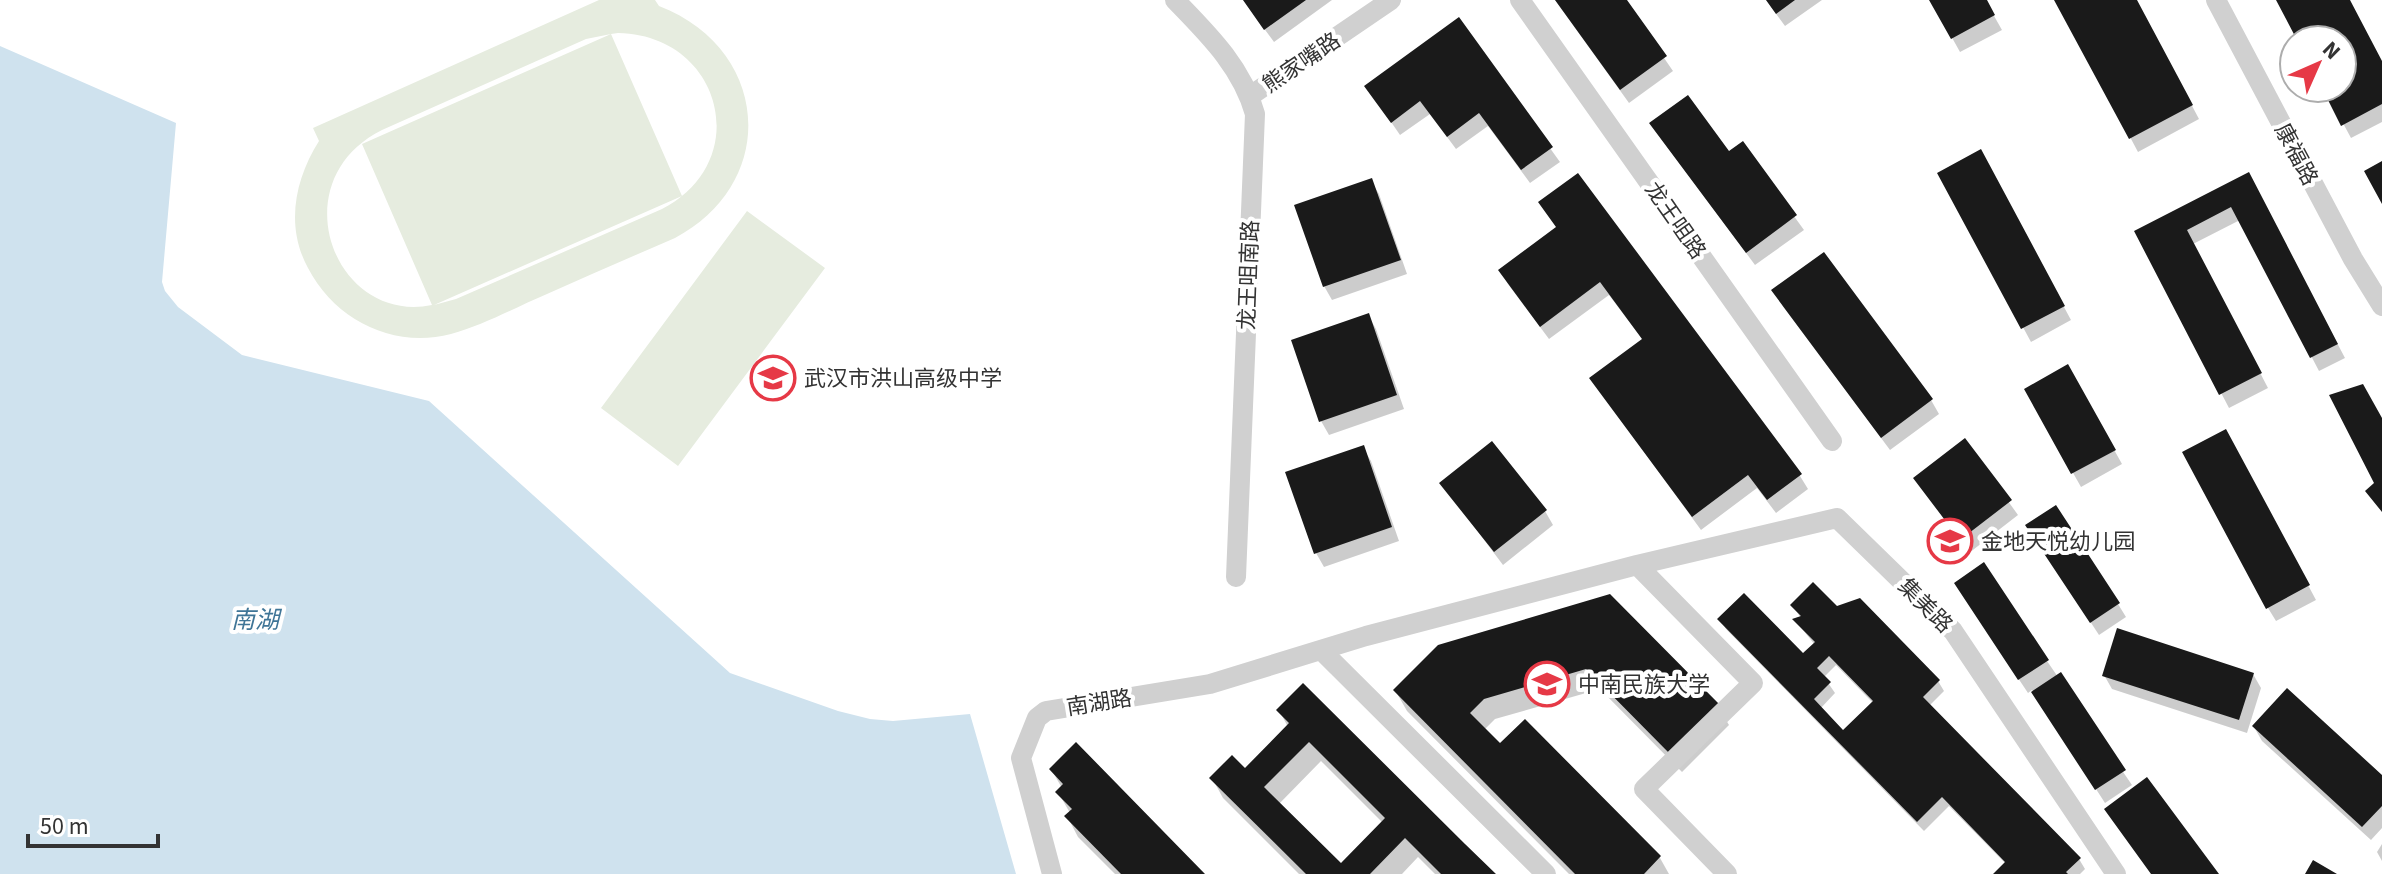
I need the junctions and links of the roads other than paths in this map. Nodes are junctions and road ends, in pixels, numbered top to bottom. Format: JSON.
{"nodes":[{"id":1,"x":1175,"y":0,"type":"edge"},
{"id":2,"x":1391,"y":0,"type":"edge"},
{"id":3,"x":1520,"y":0,"type":"edge"},
{"id":4,"x":2216,"y":0,"type":"edge"},
{"id":5,"x":1250,"y":96,"type":"junction"},
{"id":6,"x":2382,"y":306,"type":"edge"},
{"id":7,"x":1832,"y":441,"type":"dead end"},
{"id":8,"x":1637,"y":565,"type":"junction"},
{"id":9,"x":1236,"y":577,"type":"dead end"},
{"id":10,"x":1322,"y":651,"type":"junction"},
{"id":11,"x":1052,"y":874,"type":"edge"},
{"id":12,"x":1546,"y":874,"type":"edge"},
{"id":13,"x":1726,"y":874,"type":"edge"},
{"id":14,"x":2116,"y":874,"type":"edge"}],
"edges":[{"from":1,"to":5,"type":"street","name":"龙王咀南路"},
{"from":2,"to":5,"type":"street","name":"熊家嘴路"},
{"from":3,"to":7,"type":"street","name":"龙王咀路"},
{"from":4,"to":6,"type":"street","name":"康福路"},
{"from":5,"to":9,"type":"street","name":"龙王咀南路"},
{"from":8,"to":10,"type":"street"},
{"from":8,"to":13,"type":"street"},
{"from":8,"to":14,"type":"street","name":"集美路"},
{"from":10,"to":11,"type":"street","name":"南湖路"},
{"from":10,"to":12,"type":"street"}]}
